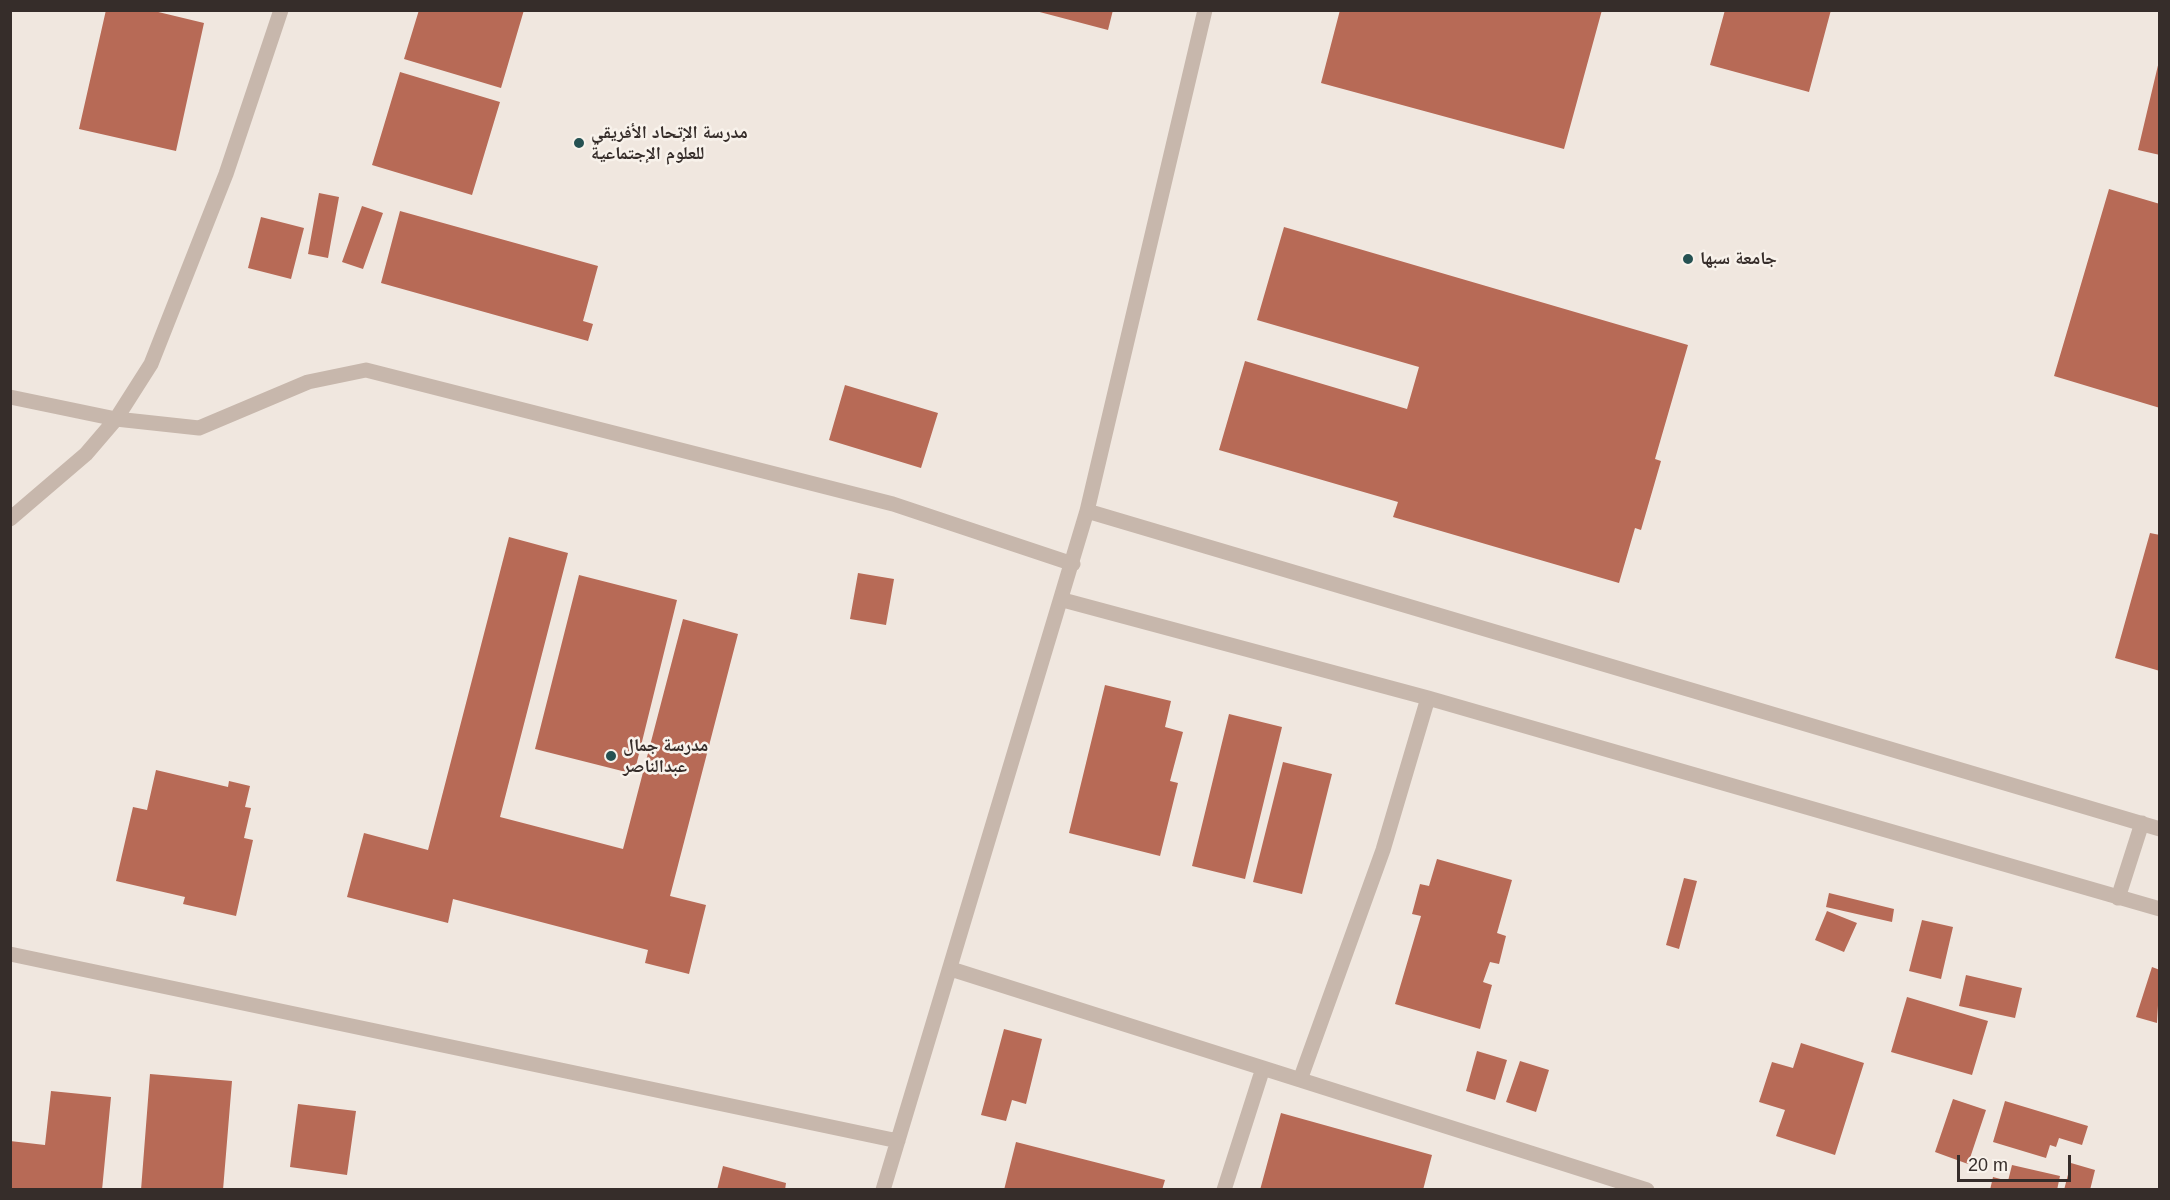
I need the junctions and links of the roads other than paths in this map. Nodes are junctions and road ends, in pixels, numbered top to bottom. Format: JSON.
{"nodes":[{"id":1,"x":280,"y":10,"type":"edge"},
{"id":2,"x":1205,"y":10,"type":"edge"},
{"id":3,"x":10,"y":397,"type":"edge"},
{"id":4,"x":116,"y":419,"type":"junction"},
{"id":5,"x":1088,"y":512,"type":"junction"},
{"id":6,"x":10,"y":519,"type":"edge"},
{"id":7,"x":1073,"y":564,"type":"junction"},
{"id":8,"x":1063,"y":600,"type":"junction"},
{"id":9,"x":1428,"y":698,"type":"junction"},
{"id":10,"x":2142,"y":823,"type":"junction"},
{"id":11,"x":2160,"y":829,"type":"edge"},
{"id":12,"x":2118,"y":898,"type":"junction"},
{"id":13,"x":2160,"y":909,"type":"edge"},
{"id":14,"x":10,"y":954,"type":"edge"},
{"id":15,"x":951,"y":969,"type":"junction"},
{"id":16,"x":1263,"y":1068,"type":"junction"},
{"id":17,"x":1300,"y":1080,"type":"junction"},
{"id":18,"x":898,"y":1142,"type":"junction"},
{"id":19,"x":883,"y":1190,"type":"edge"},
{"id":20,"x":1224,"y":1190,"type":"edge"},
{"id":21,"x":1647,"y":1190,"type":"edge"}],
"edges":[{"from":1,"to":4,"type":"street"},
{"from":2,"to":5,"type":"street"},
{"from":3,"to":4,"type":"street"},
{"from":4,"to":6,"type":"street"},
{"from":4,"to":7,"type":"street"},
{"from":5,"to":7,"type":"street"},
{"from":5,"to":10,"type":"street"},
{"from":7,"to":8,"type":"street"},
{"from":8,"to":9,"type":"street"},
{"from":8,"to":15,"type":"street"},
{"from":9,"to":12,"type":"street"},
{"from":9,"to":17,"type":"street"},
{"from":10,"to":11,"type":"street"},
{"from":10,"to":12,"type":"street"},
{"from":12,"to":13,"type":"street"},
{"from":14,"to":18,"type":"street"},
{"from":15,"to":16,"type":"street"},
{"from":15,"to":18,"type":"street"},
{"from":16,"to":17,"type":"street"},
{"from":16,"to":20,"type":"street"},
{"from":17,"to":21,"type":"street"},
{"from":18,"to":19,"type":"street"}]}
